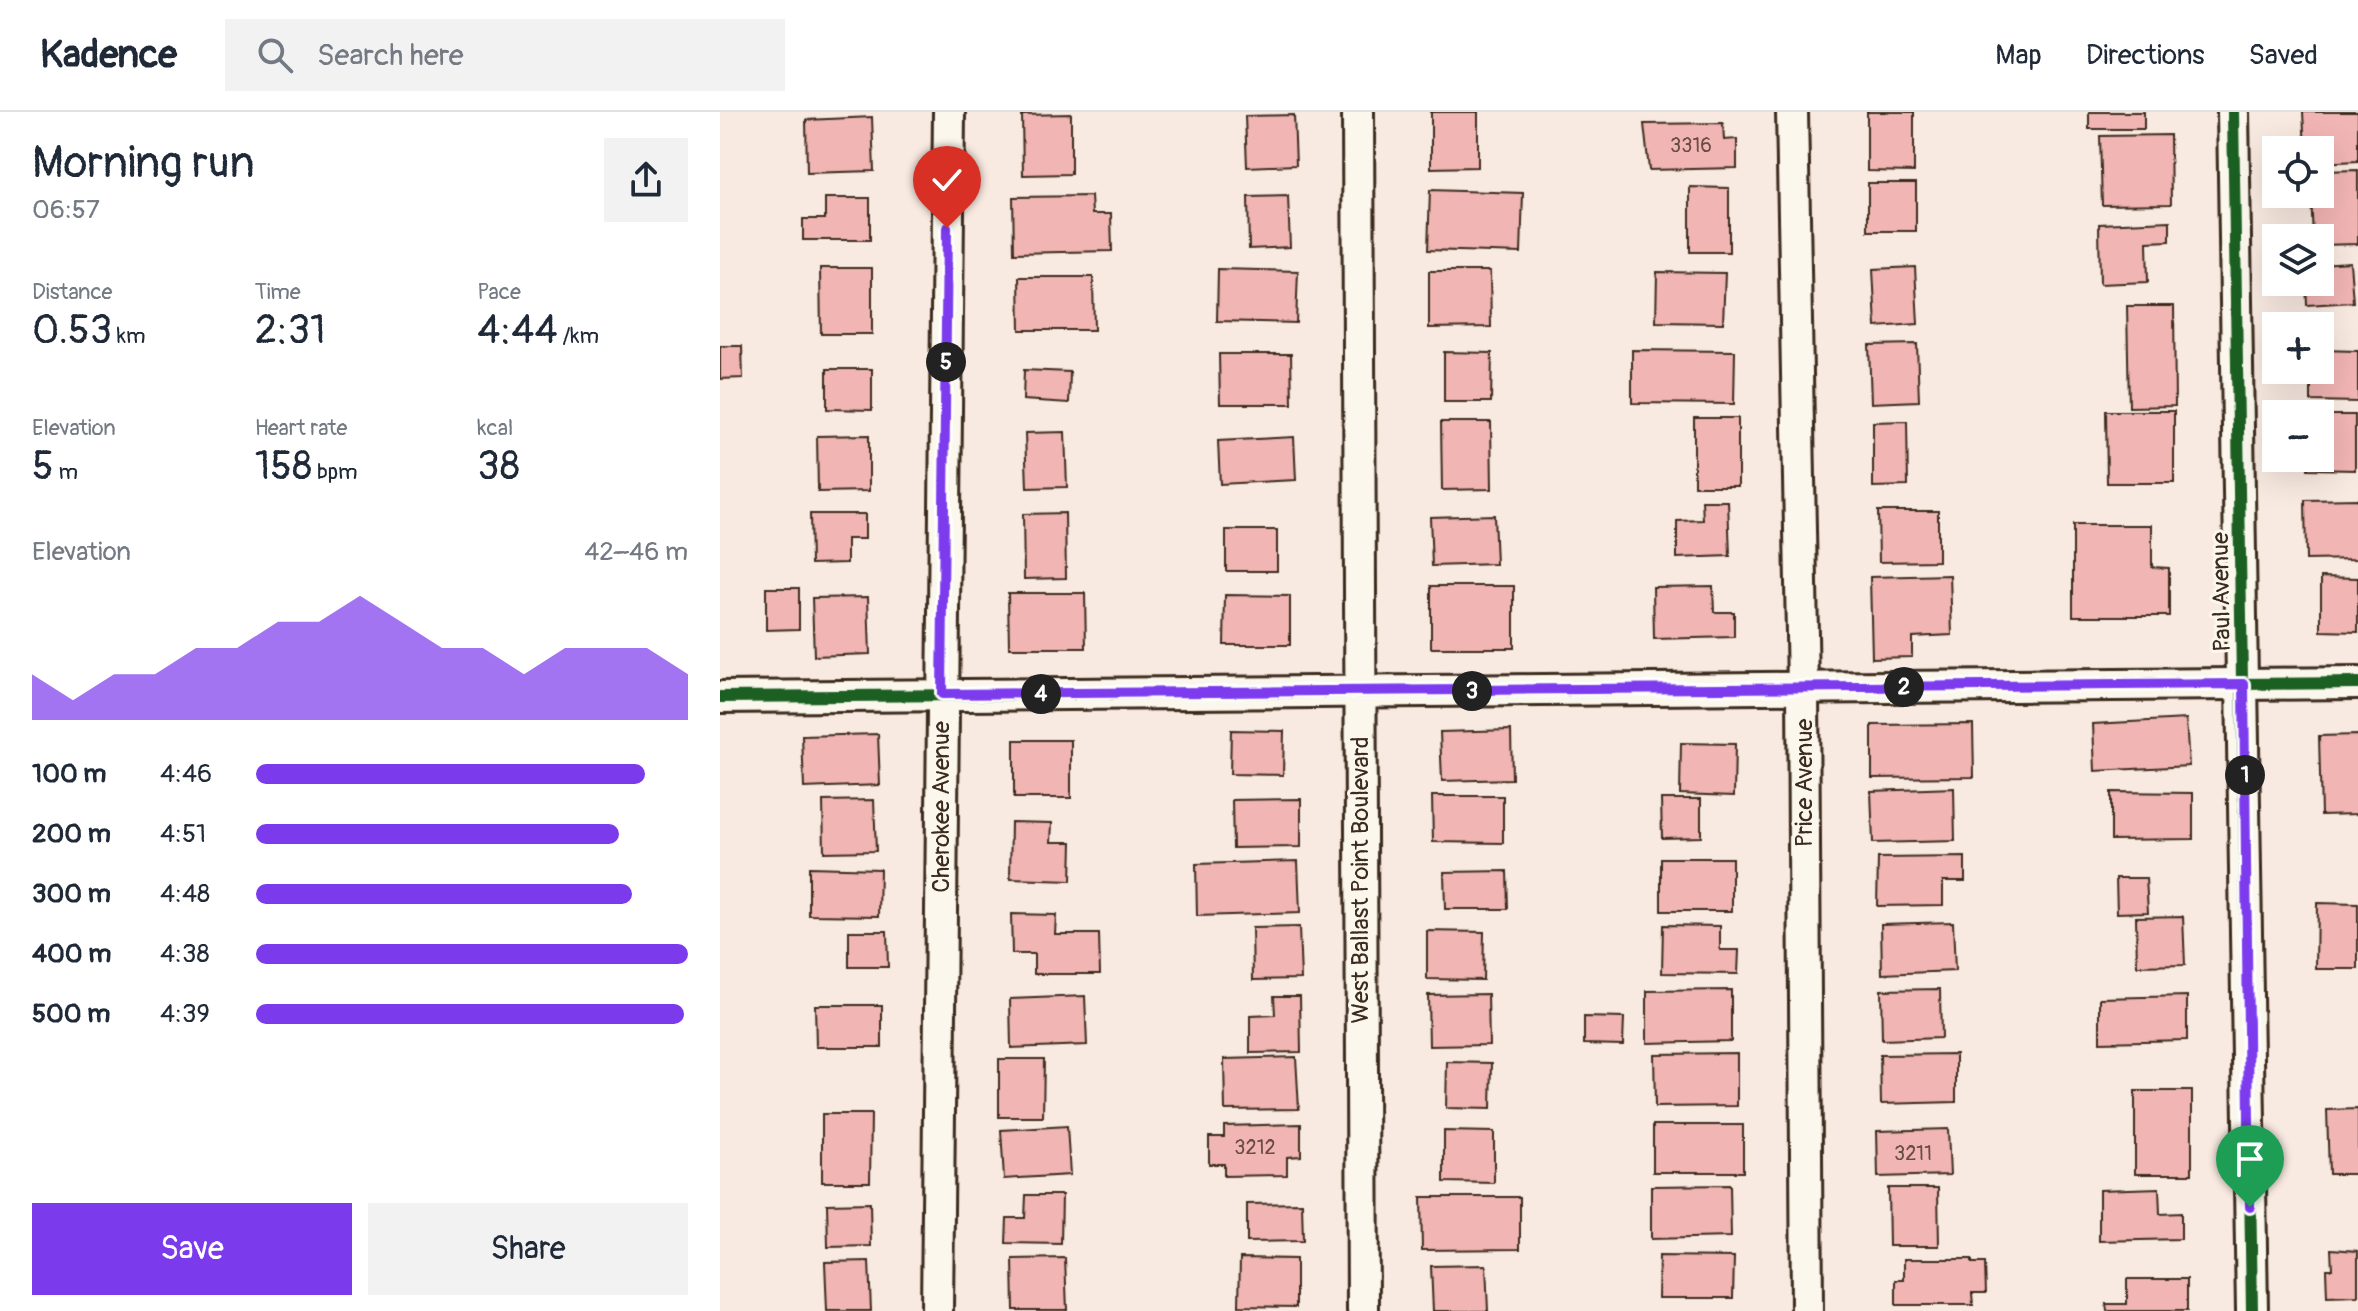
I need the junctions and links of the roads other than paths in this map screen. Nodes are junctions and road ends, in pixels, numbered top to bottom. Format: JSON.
{"nodes":[{"id":1,"x":949,"y":112,"type":"edge"},
{"id":2,"x":1358,"y":112,"type":"edge"},
{"id":3,"x":1792,"y":112,"type":"edge"},
{"id":4,"x":2233,"y":112,"type":"edge"},
{"id":5,"x":2358,"y":683,"type":"edge"},
{"id":6,"x":2244,"y":684,"type":"junction"},
{"id":7,"x":1803,"y":687,"type":"junction"},
{"id":8,"x":1359,"y":692,"type":"junction"},
{"id":9,"x":942,"y":694,"type":"junction"},
{"id":10,"x":720,"y":697,"type":"edge"},
{"id":11,"x":937,"y":1311,"type":"edge"},
{"id":12,"x":1363,"y":1311,"type":"edge"},
{"id":13,"x":1807,"y":1311,"type":"edge"},
{"id":14,"x":2252,"y":1311,"type":"edge"}],
"edges":[{"from":1,"to":9,"type":"street","name":"Cherokee Avenue"},
{"from":2,"to":8,"type":"street","name":"West Ballast Point Boulevard"},
{"from":3,"to":7,"type":"street","name":"Price Avenue"},
{"from":4,"to":6,"type":"street","name":"Paul Avenue"},
{"from":5,"to":6,"type":"street"},
{"from":6,"to":7,"type":"street"},
{"from":6,"to":14,"type":"street","name":"Paul Avenue"},
{"from":7,"to":8,"type":"street"},
{"from":7,"to":13,"type":"street","name":"Price Avenue"},
{"from":8,"to":9,"type":"street"},
{"from":8,"to":12,"type":"street","name":"West Ballast Point Boulevard"},
{"from":9,"to":10,"type":"street"},
{"from":9,"to":11,"type":"street","name":"Cherokee Avenue"}]}
